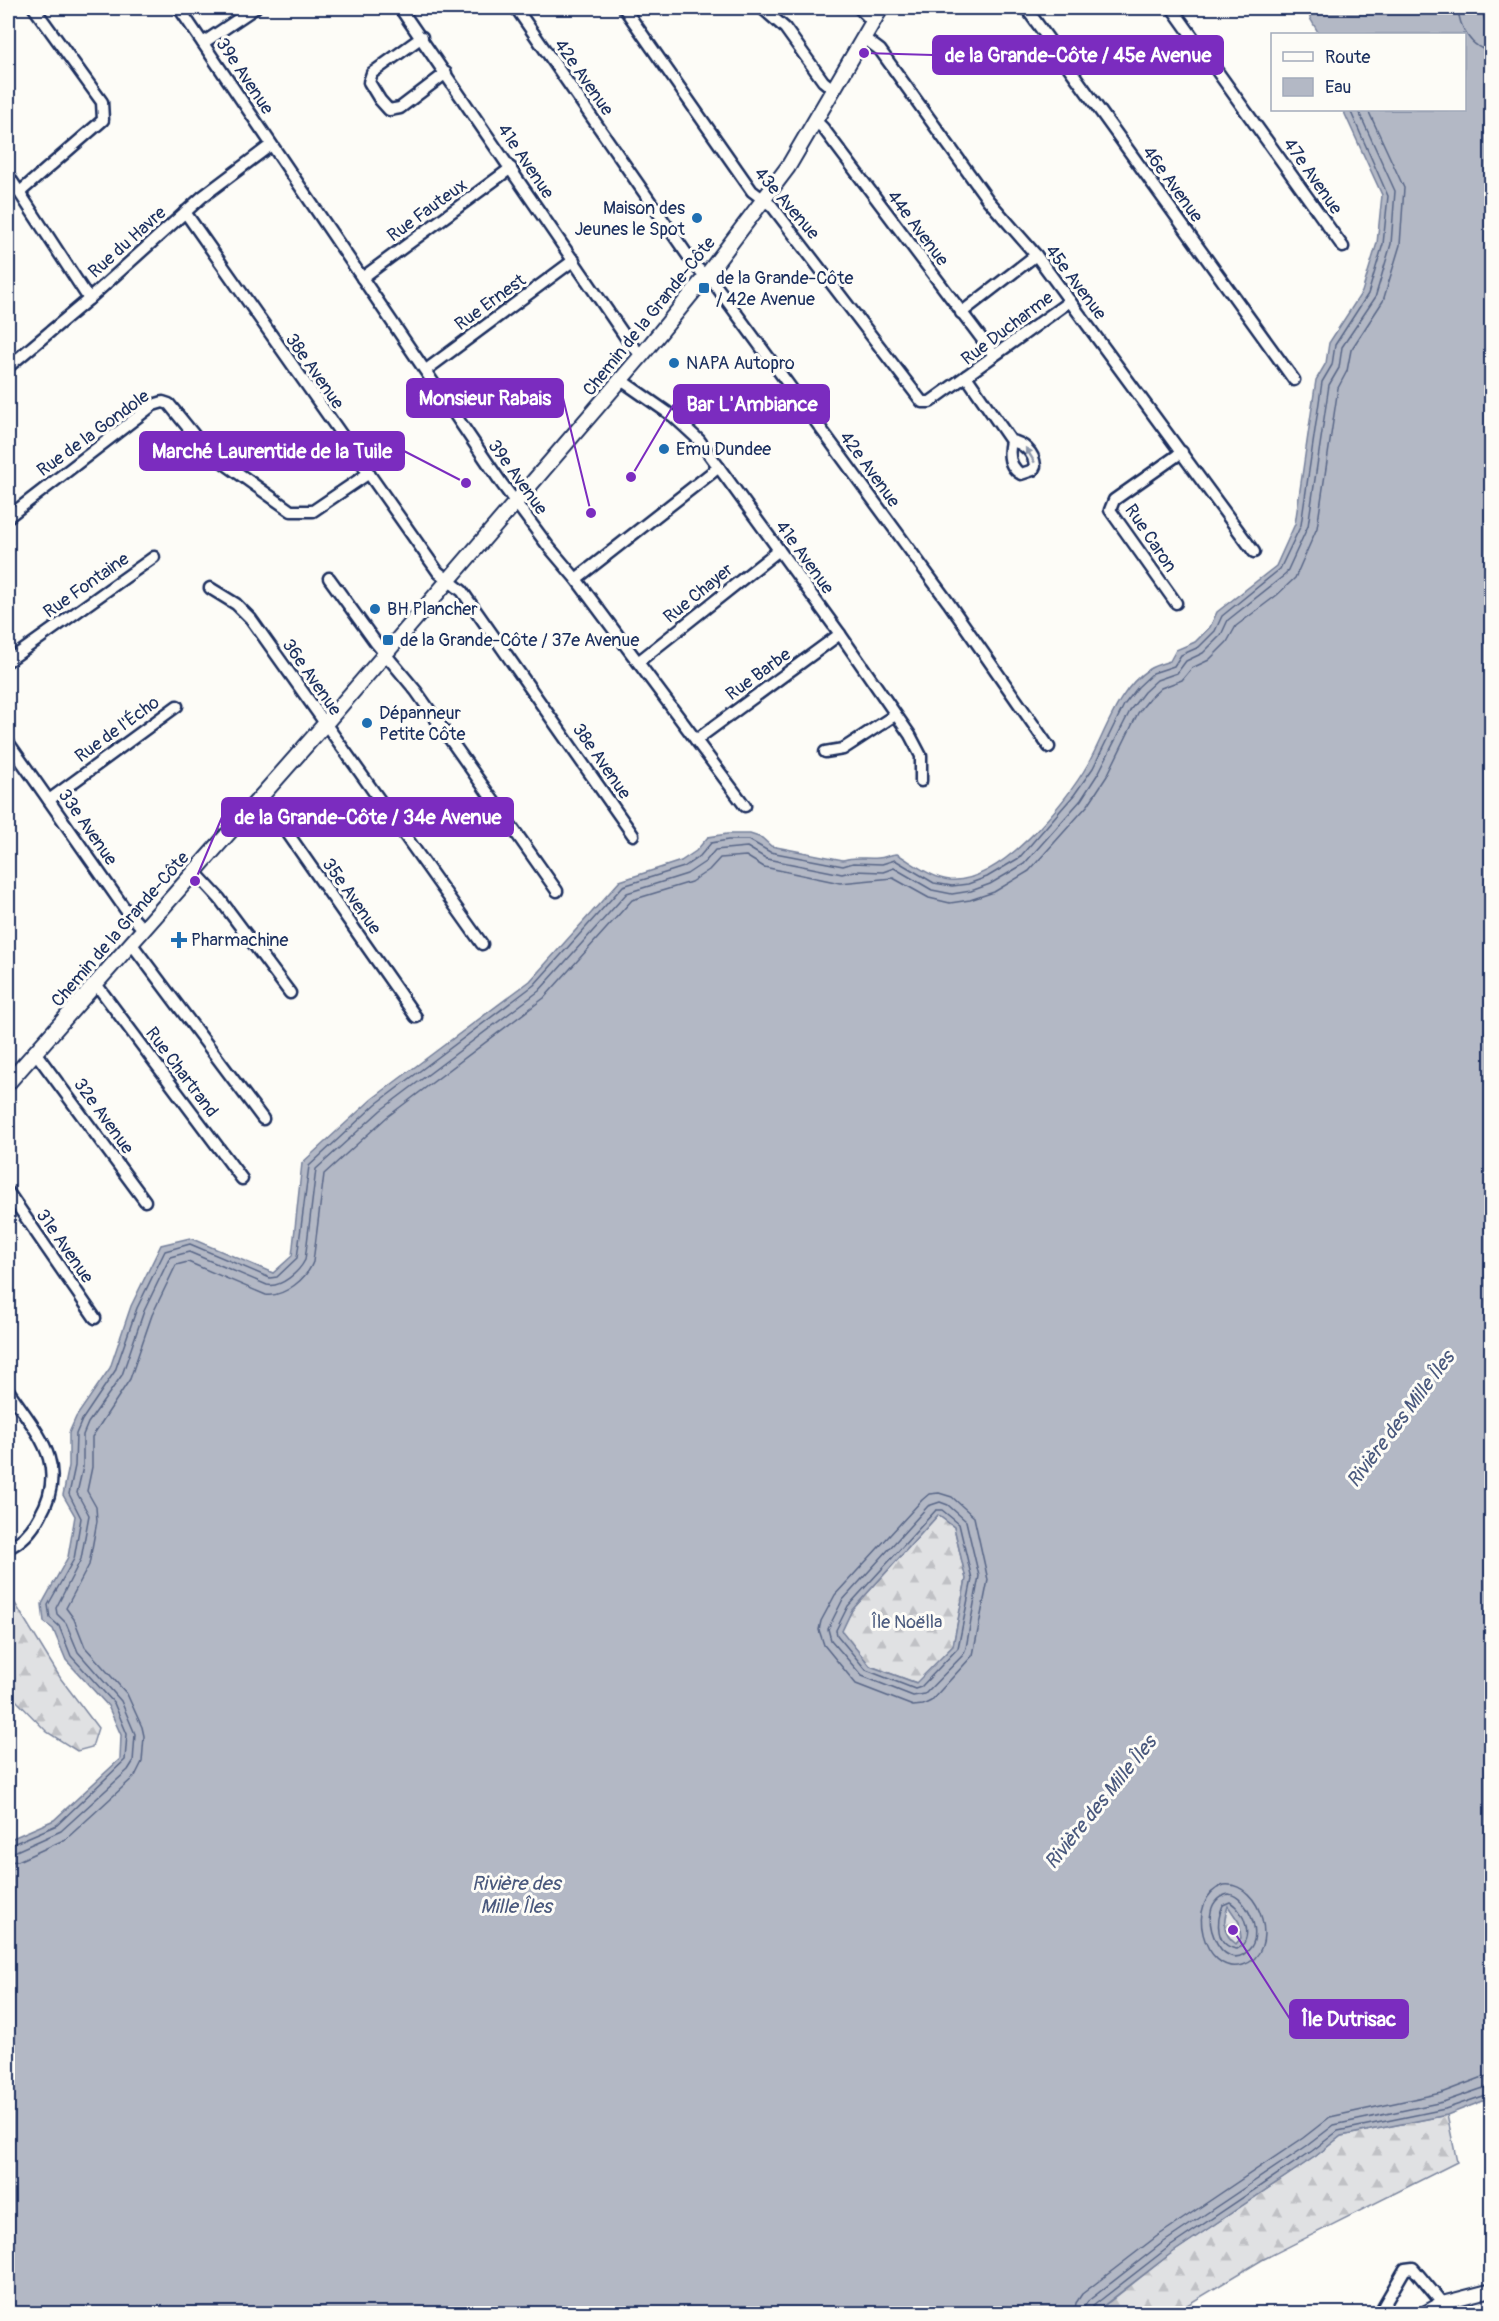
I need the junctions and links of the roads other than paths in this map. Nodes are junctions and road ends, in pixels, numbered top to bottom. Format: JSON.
{"nodes":[{"id":1,"x":34,"y":8,"type":"edge"},
{"id":2,"x":179,"y":8,"type":"edge"},
{"id":3,"x":255,"y":8,"type":"edge"},
{"id":4,"x":400,"y":8,"type":"edge"},
{"id":5,"x":516,"y":8,"type":"edge"},
{"id":6,"x":624,"y":8,"type":"edge"},
{"id":7,"x":762,"y":8,"type":"edge"},
{"id":8,"x":859,"y":8,"type":"edge"},
{"id":9,"x":881,"y":8,"type":"edge"},
{"id":10,"x":1026,"y":8,"type":"edge"},
{"id":11,"x":1172,"y":8,"type":"edge"},
{"id":12,"x":873,"y":22,"type":"junction"},
{"id":13,"x":422,"y":37,"type":"junction"},
{"id":14,"x":864,"y":38,"type":"junction"},
{"id":15,"x":203,"y":43,"type":"junction"},
{"id":16,"x":446,"y":73,"type":"junction"},
{"id":17,"x":834,"y":90,"type":"junction"},
{"id":18,"x":816,"y":121,"type":"junction"},
{"id":19,"x":271,"y":145,"type":"junction"},
{"id":20,"x":511,"y":168,"type":"junction"},
{"id":21,"x":8,"y":175,"type":"edge"},
{"id":22,"x":21,"y":192,"type":"junction"},
{"id":23,"x":764,"y":201,"type":"junction"},
{"id":24,"x":185,"y":212,"type":"junction"},
{"id":25,"x":1343,"y":247,"type":"dead end"},
{"id":26,"x":1036,"y":255,"type":"junction"},
{"id":27,"x":573,"y":260,"type":"junction"},
{"id":28,"x":706,"y":276,"type":"junction"},
{"id":29,"x":362,"y":278,"type":"junction"},
{"id":30,"x":89,"y":299,"type":"junction"},
{"id":31,"x":1070,"y":301,"type":"junction"},
{"id":32,"x":961,"y":313,"type":"junction"},
{"id":33,"x":642,"y":355,"type":"junction"},
{"id":34,"x":994,"y":355,"type":"junction"},
{"id":35,"x":8,"y":367,"type":"edge"},
{"id":36,"x":426,"y":370,"type":"junction"},
{"id":37,"x":966,"y":376,"type":"junction"},
{"id":38,"x":621,"y":380,"type":"junction"},
{"id":39,"x":1294,"y":380,"type":"dead end"},
{"id":40,"x":1011,"y":441,"type":"dead end"},
{"id":41,"x":1182,"y":452,"type":"junction"},
{"id":42,"x":719,"y":467,"type":"junction"},
{"id":43,"x":369,"y":473,"type":"junction"},
{"id":44,"x":516,"y":503,"type":"junction"},
{"id":45,"x":8,"y":517,"type":"edge"},
{"id":46,"x":779,"y":550,"type":"junction"},
{"id":47,"x":1254,"y":552,"type":"dead end"},
{"id":48,"x":154,"y":557,"type":"dead end"},
{"id":49,"x":329,"y":578,"type":"dead end"},
{"id":50,"x":576,"y":579,"type":"junction"},
{"id":51,"x":450,"y":581,"type":"junction"},
{"id":52,"x":210,"y":588,"type":"dead end"},
{"id":53,"x":1176,"y":603,"type":"dead end"},
{"id":54,"x":840,"y":634,"type":"junction"},
{"id":55,"x":386,"y":654,"type":"junction"},
{"id":56,"x":8,"y":661,"type":"edge"},
{"id":57,"x":638,"y":662,"type":"junction"},
{"id":58,"x":177,"y":706,"type":"dead end"},
{"id":59,"x":895,"y":715,"type":"junction"},
{"id":60,"x":325,"y":724,"type":"junction"},
{"id":61,"x":696,"y":740,"type":"junction"},
{"id":62,"x":8,"y":742,"type":"edge"},
{"id":63,"x":1049,"y":747,"type":"dead end"},
{"id":64,"x":825,"y":752,"type":"dead end"},
{"id":65,"x":921,"y":781,"type":"dead end"},
{"id":66,"x":261,"y":795,"type":"junction"},
{"id":67,"x":49,"y":800,"type":"junction"},
{"id":68,"x":745,"y":806,"type":"dead end"},
{"id":69,"x":633,"y":835,"type":"dead end"},
{"id":70,"x":195,"y":871,"type":"junction"},
{"id":71,"x":556,"y":891,"type":"dead end"},
{"id":72,"x":143,"y":929,"type":"junction"},
{"id":73,"x":131,"y":943,"type":"junction"},
{"id":74,"x":482,"y":944,"type":"dead end"},
{"id":75,"x":96,"y":984,"type":"junction"},
{"id":76,"x":290,"y":993,"type":"dead end"},
{"id":77,"x":416,"y":1017,"type":"dead end"},
{"id":78,"x":35,"y":1052,"type":"junction"},
{"id":79,"x":8,"y":1083,"type":"edge"},
{"id":80,"x":263,"y":1119,"type":"dead end"},
{"id":81,"x":242,"y":1179,"type":"dead end"},
{"id":82,"x":8,"y":1192,"type":"edge"},
{"id":83,"x":145,"y":1201,"type":"dead end"},
{"id":84,"x":95,"y":1318,"type":"dead end"},
{"id":85,"x":8,"y":1390,"type":"edge"},
{"id":86,"x":8,"y":1548,"type":"edge"},
{"id":87,"x":1491,"y":2290,"type":"edge"},
{"id":88,"x":1442,"y":2303,"type":"junction"},
{"id":89,"x":1385,"y":2313,"type":"edge"},
{"id":90,"x":1422,"y":2313,"type":"edge"}],
"edges":[{"from":1,"to":22,"type":"street"},
{"from":2,"to":15,"type":"street","name":"39e Avenue"},
{"from":3,"to":15,"type":"street"},
{"from":4,"to":13,"type":"street","name":"41e Avenue"},
{"from":5,"to":28,"type":"street","name":"42e Avenue"},
{"from":6,"to":23,"type":"street","name":"43e Avenue"},
{"from":7,"to":17,"type":"street"},
{"from":8,"to":12,"type":"street"},
{"from":9,"to":12,"type":"main road","name":"Chemin de la Grande-Côte"},
{"from":10,"to":39,"type":"street","name":"46e Avenue"},
{"from":11,"to":25,"type":"street","name":"47e Avenue"},
{"from":12,"to":14,"type":"main road","name":"Chemin de la Grande-Côte"},
{"from":13,"to":16,"type":"street","name":"41e Avenue"},
{"from":13,"to":16,"type":"street"},
{"from":14,"to":17,"type":"main road","name":"Chemin de la Grande-Côte"},
{"from":14,"to":26,"type":"street","name":"45e Avenue"},
{"from":15,"to":19,"type":"street","name":"39e Avenue"},
{"from":16,"to":20,"type":"street","name":"41e Avenue"},
{"from":17,"to":18,"type":"main road","name":"Chemin de la Grande-Côte"},
{"from":18,"to":23,"type":"main road","name":"Chemin de la Grande-Côte"},
{"from":18,"to":32,"type":"street","name":"44e Avenue"},
{"from":19,"to":24,"type":"street","name":"Rue du Havre"},
{"from":19,"to":29,"type":"street","name":"39e Avenue"},
{"from":20,"to":27,"type":"street","name":"41e Avenue"},
{"from":20,"to":29,"type":"street","name":"Rue Fauteux"},
{"from":21,"to":22,"type":"street"},
{"from":22,"to":30,"type":"street"},
{"from":23,"to":28,"type":"main road","name":"Chemin de la Grande-Côte"},
{"from":23,"to":37,"type":"street","name":"43e Avenue"},
{"from":24,"to":30,"type":"street","name":"Rue du Havre"},
{"from":24,"to":43,"type":"street","name":"38e Avenue"},
{"from":26,"to":31,"type":"street","name":"45e Avenue"},
{"from":26,"to":32,"type":"street"},
{"from":27,"to":33,"type":"street","name":"41e Avenue"},
{"from":27,"to":36,"type":"street","name":"Rue Ernest"},
{"from":28,"to":33,"type":"main road","name":"Chemin de la Grande-Côte"},
{"from":28,"to":63,"type":"street","name":"42e Avenue"},
{"from":29,"to":36,"type":"street","name":"39e Avenue"},
{"from":30,"to":35,"type":"street","name":"Rue du Havre"},
{"from":31,"to":34,"type":"street","name":"Rue Ducharme"},
{"from":31,"to":41,"type":"street","name":"45e Avenue"},
{"from":32,"to":34,"type":"street","name":"44e Avenue"},
{"from":33,"to":38,"type":"main road","name":"Chemin de la Grande-Côte"},
{"from":34,"to":37,"type":"street","name":"Rue Ducharme"},
{"from":36,"to":44,"type":"street","name":"39e Avenue"},
{"from":37,"to":40,"type":"street","name":"Rue Ducharme"},
{"from":38,"to":42,"type":"street","name":"41e Avenue"},
{"from":38,"to":44,"type":"main road","name":"Chemin de la Grande-Côte"},
{"from":41,"to":47,"type":"street","name":"45e Avenue"},
{"from":41,"to":53,"type":"street","name":"Rue Caron"},
{"from":42,"to":46,"type":"street","name":"41e Avenue"},
{"from":42,"to":50,"type":"street"},
{"from":43,"to":45,"type":"street","name":"Rue de la Gondole"},
{"from":43,"to":51,"type":"street","name":"38e Avenue"},
{"from":44,"to":50,"type":"street","name":"39e Avenue"},
{"from":44,"to":51,"type":"main road","name":"Chemin de la Grande-Côte"},
{"from":46,"to":54,"type":"street","name":"41e Avenue"},
{"from":46,"to":57,"type":"street","name":"Rue Chayer"},
{"from":48,"to":56,"type":"street","name":"Rue Fontaine"},
{"from":49,"to":55,"type":"street"},
{"from":50,"to":57,"type":"street","name":"39e Avenue"},
{"from":51,"to":55,"type":"main road","name":"Chemin de la Grande-Côte"},
{"from":51,"to":69,"type":"street","name":"38e Avenue"},
{"from":52,"to":60,"type":"street","name":"36e Avenue"},
{"from":54,"to":59,"type":"street","name":"41e Avenue"},
{"from":54,"to":61,"type":"street","name":"Rue Barbe"},
{"from":55,"to":60,"type":"main road","name":"Chemin de la Grande-Côte"},
{"from":55,"to":71,"type":"street"},
{"from":57,"to":61,"type":"street","name":"39e Avenue"},
{"from":58,"to":67,"type":"street","name":"Rue de l'Écho"},
{"from":59,"to":64,"type":"street"},
{"from":59,"to":65,"type":"street","name":"41e Avenue"},
{"from":60,"to":66,"type":"main road","name":"Chemin de la Grande-Côte"},
{"from":60,"to":74,"type":"street","name":"36e Avenue"},
{"from":61,"to":68,"type":"street","name":"39e Avenue"},
{"from":62,"to":67,"type":"street","name":"33e Avenue"},
{"from":66,"to":70,"type":"main road","name":"Chemin de la Grande-Côte"},
{"from":66,"to":77,"type":"street","name":"35e Avenue"},
{"from":67,"to":72,"type":"street","name":"33e Avenue"},
{"from":70,"to":72,"type":"main road","name":"Chemin de la Grande-Côte"},
{"from":70,"to":76,"type":"street"},
{"from":72,"to":73,"type":"main road","name":"Chemin de la Grande-Côte"},
{"from":73,"to":75,"type":"main road","name":"Chemin de la Grande-Côte"},
{"from":73,"to":80,"type":"street"},
{"from":75,"to":78,"type":"main road","name":"Chemin de la Grande-Côte"},
{"from":75,"to":81,"type":"street","name":"Rue Chartrand"},
{"from":78,"to":79,"type":"main road","name":"Chemin de la Grande-Côte"},
{"from":78,"to":83,"type":"street","name":"32e Avenue"},
{"from":82,"to":84,"type":"street","name":"31e Avenue"},
{"from":85,"to":86,"type":"street"},
{"from":87,"to":88,"type":"street"},
{"from":88,"to":89,"type":"street"},
{"from":88,"to":90,"type":"street"}]}
